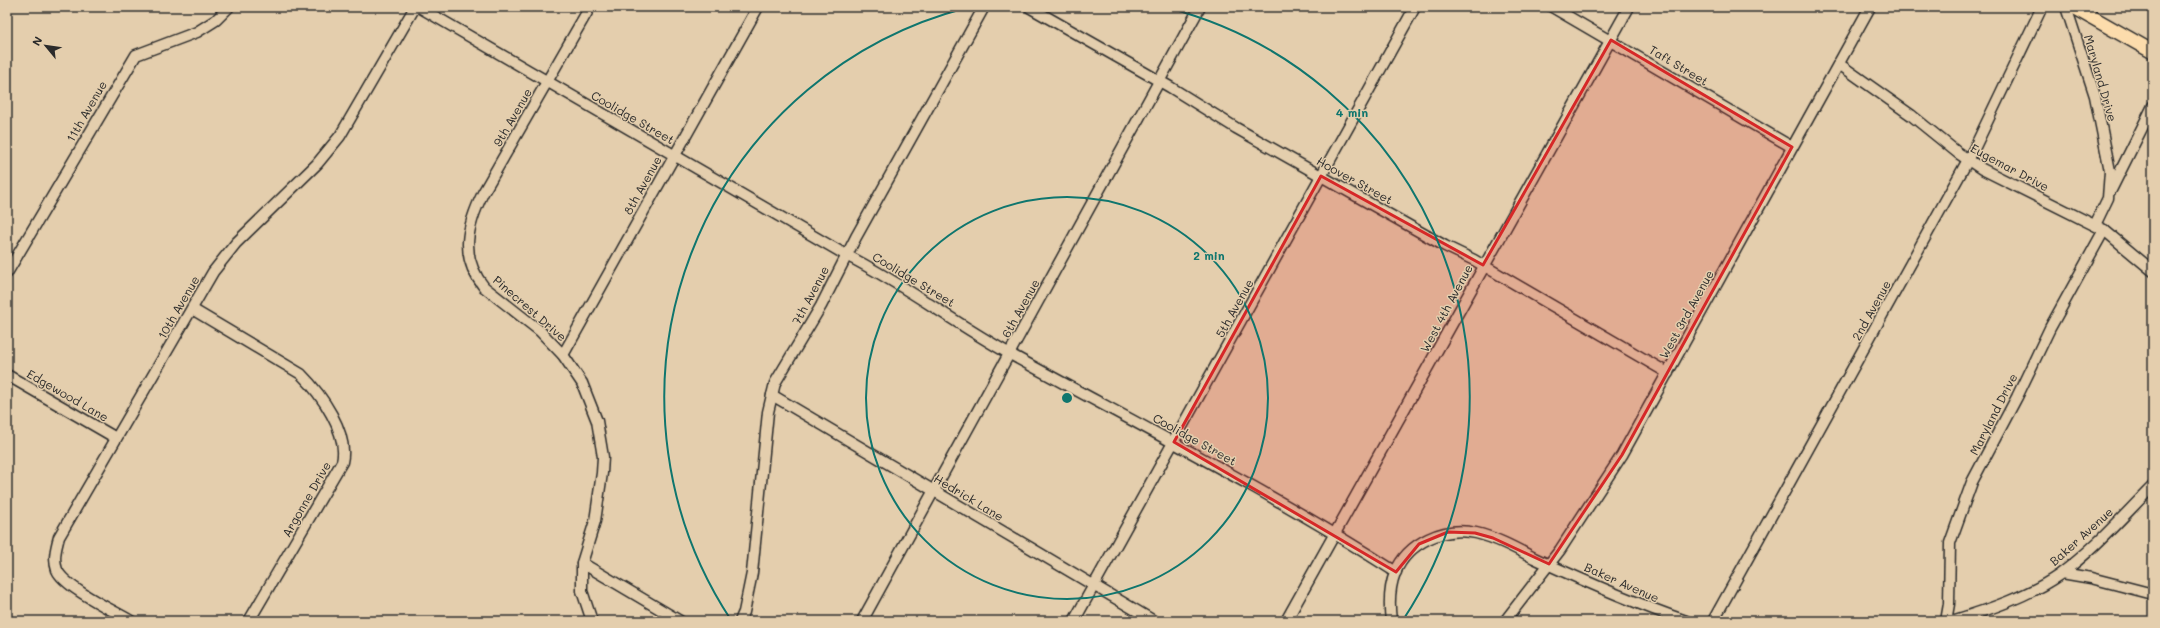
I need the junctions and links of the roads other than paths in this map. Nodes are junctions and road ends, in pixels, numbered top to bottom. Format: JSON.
{"nodes":[{"id":1,"x":229,"y":7,"type":"edge"},
{"id":2,"x":415,"y":7,"type":"edge"},
{"id":3,"x":419,"y":7,"type":"edge"},
{"id":4,"x":590,"y":7,"type":"edge"},
{"id":5,"x":758,"y":7,"type":"edge"},
{"id":6,"x":984,"y":7,"type":"edge"},
{"id":7,"x":1030,"y":7,"type":"edge"},
{"id":8,"x":1200,"y":7,"type":"edge"},
{"id":9,"x":1415,"y":7,"type":"edge"},
{"id":10,"x":1552,"y":7,"type":"edge"},
{"id":11,"x":1629,"y":7,"type":"edge"},
{"id":12,"x":1870,"y":7,"type":"edge"},
{"id":13,"x":2042,"y":7,"type":"edge"},
{"id":14,"x":2066,"y":7,"type":"edge"},
{"id":15,"x":2074,"y":7,"type":"edge"},
{"id":16,"x":1611,"y":40,"type":"junction"},
{"id":17,"x":2153,"y":52,"type":"edge"},
{"id":18,"x":1838,"y":64,"type":"junction"},
{"id":19,"x":547,"y":81,"type":"junction"},
{"id":20,"x":1159,"y":81,"type":"junction"},
{"id":21,"x":2153,"y":106,"type":"edge"},
{"id":22,"x":1792,"y":147,"type":"junction"},
{"id":23,"x":674,"y":155,"type":"junction"},
{"id":24,"x":1968,"y":160,"type":"junction"},
{"id":25,"x":1321,"y":176,"type":"junction"},
{"id":26,"x":2108,"y":198,"type":"junction"},
{"id":27,"x":2095,"y":225,"type":"junction"},
{"id":28,"x":2104,"y":230,"type":"junction"},
{"id":29,"x":468,"y":244,"type":"joint"},
{"id":30,"x":846,"y":255,"type":"junction"},
{"id":31,"x":1483,"y":266,"type":"junction"},
{"id":32,"x":2153,"y":271,"type":"edge"},
{"id":33,"x":7,"y":273,"type":"edge"},
{"id":34,"x":192,"y":309,"type":"junction"},
{"id":35,"x":1010,"y":354,"type":"junction"},
{"id":36,"x":563,"y":355,"type":"junction"},
{"id":37,"x":1668,"y":373,"type":"junction"},
{"id":38,"x":7,"y":375,"type":"edge"},
{"id":39,"x":772,"y":395,"type":"junction"},
{"id":40,"x":116,"y":438,"type":"junction"},
{"id":41,"x":1174,"y":442,"type":"junction"},
{"id":42,"x":2153,"y":486,"type":"edge"},
{"id":43,"x":933,"y":490,"type":"junction"},
{"id":44,"x":1335,"y":535,"type":"junction"},
{"id":45,"x":582,"y":563,"type":"junction"},
{"id":46,"x":1549,"y":564,"type":"junction"},
{"id":47,"x":1396,"y":572,"type":"junction"},
{"id":48,"x":2062,"y":573,"type":"junction"},
{"id":49,"x":1095,"y":586,"type":"junction"},
{"id":50,"x":2153,"y":594,"type":"edge"},
{"id":51,"x":131,"y":621,"type":"edge"},
{"id":52,"x":249,"y":621,"type":"edge"},
{"id":53,"x":592,"y":621,"type":"edge"},
{"id":54,"x":680,"y":621,"type":"edge"},
{"id":55,"x":740,"y":621,"type":"edge"},
{"id":56,"x":862,"y":621,"type":"edge"},
{"id":57,"x":1074,"y":621,"type":"edge"},
{"id":58,"x":1154,"y":621,"type":"edge"},
{"id":59,"x":1286,"y":621,"type":"edge"},
{"id":60,"x":1391,"y":621,"type":"edge"},
{"id":61,"x":1505,"y":621,"type":"edge"},
{"id":62,"x":1686,"y":621,"type":"edge"},
{"id":63,"x":1713,"y":621,"type":"edge"},
{"id":64,"x":1946,"y":621,"type":"edge"},
{"id":65,"x":1952,"y":621,"type":"edge"}],
"edges":[{"from":1,"to":33,"type":"street","name":"11th Avenue"},
{"from":2,"to":34,"type":"street","name":"10th Avenue"},
{"from":3,"to":19,"type":"street","name":"Coolidge Street"},
{"from":4,"to":19,"type":"street","name":"9th Avenue"},
{"from":5,"to":23,"type":"street","name":"8th Avenue"},
{"from":6,"to":30,"type":"street","name":"7th Avenue"},
{"from":7,"to":20,"type":"street","name":"Hoover Street"},
{"from":8,"to":20,"type":"street","name":"6th Avenue"},
{"from":9,"to":25,"type":"street","name":"5th Avenue"},
{"from":10,"to":16,"type":"street","name":"Taft Street"},
{"from":11,"to":16,"type":"street","name":"West 4th Avenue"},
{"from":12,"to":18,"type":"street","name":"West 3rd Avenue"},
{"from":13,"to":24,"type":"street","name":"2nd Avenue"},
{"from":14,"to":26,"type":"street","name":"Maryland Drive"},
{"from":15,"to":17,"type":"main road"},
{"from":16,"to":22,"type":"street","name":"Taft Street"},
{"from":16,"to":31,"type":"street","name":"West 4th Avenue"},
{"from":18,"to":22,"type":"street","name":"West 3rd Avenue"},
{"from":18,"to":24,"type":"street","name":"Eugemar Drive"},
{"from":19,"to":23,"type":"street","name":"Coolidge Street"},
{"from":19,"to":29,"type":"street","name":"9th Avenue"},
{"from":20,"to":25,"type":"street","name":"Hoover Street"},
{"from":20,"to":35,"type":"street","name":"6th Avenue"},
{"from":21,"to":26,"type":"street"},
{"from":22,"to":37,"type":"street","name":"West 3rd Avenue"},
{"from":23,"to":30,"type":"street","name":"Coolidge Street"},
{"from":23,"to":36,"type":"street","name":"8th Avenue"},
{"from":24,"to":27,"type":"street","name":"Eugemar Drive"},
{"from":24,"to":63,"type":"street","name":"2nd Avenue"},
{"from":25,"to":31,"type":"street","name":"Hoover Street"},
{"from":25,"to":41,"type":"street","name":"5th Avenue"},
{"from":26,"to":27,"type":"street","name":"Maryland Drive"},
{"from":27,"to":28,"type":"street","name":"Eugemar Drive"},
{"from":28,"to":32,"type":"street","name":"Eugemar Drive"},
{"from":28,"to":64,"type":"street","name":"Maryland Drive"},
{"from":29,"to":36,"type":"street","name":"Pinecrest Drive"},
{"from":30,"to":35,"type":"street","name":"Coolidge Street"},
{"from":30,"to":39,"type":"street","name":"7th Avenue"},
{"from":31,"to":37,"type":"street","name":"Hoover Street"},
{"from":31,"to":44,"type":"street","name":"West 4th Avenue"},
{"from":34,"to":40,"type":"street","name":"10th Avenue"},
{"from":34,"to":52,"type":"street","name":"Argonne Drive"},
{"from":35,"to":41,"type":"street","name":"Coolidge Street"},
{"from":35,"to":43,"type":"street","name":"6th Avenue"},
{"from":36,"to":45,"type":"street","name":"Pinecrest Drive"},
{"from":37,"to":46,"type":"street","name":"West 3rd Avenue"},
{"from":38,"to":40,"type":"street","name":"Edgewood Lane"},
{"from":39,"to":43,"type":"street","name":"Hedrick Lane"},
{"from":39,"to":55,"type":"street","name":"7th Avenue"},
{"from":40,"to":51,"type":"street","name":"10th Avenue"},
{"from":41,"to":44,"type":"street","name":"Coolidge Street"},
{"from":41,"to":49,"type":"street","name":"5th Avenue"},
{"from":42,"to":48,"type":"street","name":"Baker Avenue"},
{"from":43,"to":49,"type":"street","name":"Hedrick Lane"},
{"from":43,"to":56,"type":"street","name":"6th Avenue"},
{"from":44,"to":47,"type":"street","name":"Coolidge Street"},
{"from":44,"to":59,"type":"street","name":"West 4th Avenue"},
{"from":45,"to":53,"type":"street","name":"Pinecrest Drive"},
{"from":45,"to":54,"type":"street"},
{"from":46,"to":47,"type":"street","name":"Baker Avenue"},
{"from":46,"to":61,"type":"street","name":"West 3rd Avenue"},
{"from":46,"to":62,"type":"street","name":"Baker Avenue"},
{"from":47,"to":60,"type":"street","name":"Baker Avenue"},
{"from":48,"to":50,"type":"street"},
{"from":48,"to":65,"type":"street","name":"Baker Avenue"},
{"from":49,"to":57,"type":"street","name":"5th Avenue"},
{"from":49,"to":58,"type":"street","name":"Hedrick Lane"}]}
